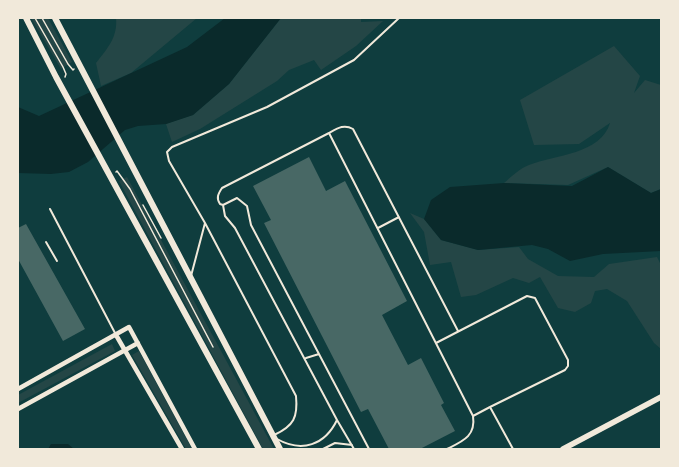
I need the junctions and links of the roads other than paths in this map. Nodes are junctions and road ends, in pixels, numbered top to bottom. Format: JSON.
{"nodes":[{"id":1,"x":26,"y":18,"type":"edge"},
{"id":2,"x":55,"y":18,"type":"edge"},
{"id":3,"x":399,"y":18,"type":"edge"},
{"id":4,"x":329,"y":133,"type":"junction"},
{"id":5,"x":222,"y":205,"type":"junction"},
{"id":6,"x":50,"y":209,"type":"dead end"},
{"id":7,"x":399,"y":217,"type":"junction"},
{"id":8,"x":205,"y":223,"type":"junction"},
{"id":9,"x":378,"y":228,"type":"junction"},
{"id":10,"x":46,"y":242,"type":"dead end"},
{"id":11,"x":58,"y":262,"type":"dead end"},
{"id":12,"x":191,"y":277,"type":"junction"},
{"id":13,"x":458,"y":331,"type":"junction"},
{"id":14,"x":116,"y":336,"type":"junction"},
{"id":15,"x":138,"y":343,"type":"junction"},
{"id":16,"x":436,"y":343,"type":"junction"},
{"id":17,"x":125,"y":350,"type":"junction"},
{"id":18,"x":319,"y":354,"type":"junction"},
{"id":19,"x":306,"y":358,"type":"junction"},
{"id":20,"x":18,"y":389,"type":"edge"},
{"id":21,"x":661,"y":397,"type":"edge"},
{"id":22,"x":490,"y":407,"type":"junction"},
{"id":23,"x":18,"y":410,"type":"edge"},
{"id":24,"x":473,"y":416,"type":"junction"},
{"id":25,"x":337,"y":420,"type":"junction"},
{"id":26,"x":274,"y":436,"type":"junction"},
{"id":27,"x":352,"y":445,"type":"junction"},
{"id":28,"x":182,"y":449,"type":"edge"},
{"id":29,"x":196,"y":449,"type":"edge"},
{"id":30,"x":259,"y":449,"type":"edge"},
{"id":31,"x":280,"y":449,"type":"edge"},
{"id":32,"x":323,"y":449,"type":"edge"},
{"id":33,"x":354,"y":449,"type":"edge"},
{"id":34,"x":369,"y":449,"type":"edge"},
{"id":35,"x":447,"y":449,"type":"edge"},
{"id":36,"x":513,"y":449,"type":"edge"},
{"id":37,"x":563,"y":449,"type":"edge"}],
"edges":[{"from":1,"to":30,"type":"main road"},
{"from":2,"to":12,"type":"main road"},
{"from":3,"to":8,"type":"lane"},
{"from":4,"to":5,"type":"lane"},
{"from":4,"to":7,"type":"lane"},
{"from":4,"to":9,"type":"lane"},
{"from":5,"to":18,"type":"lane"},
{"from":5,"to":19,"type":"lane"},
{"from":6,"to":14,"type":"lane"},
{"from":7,"to":9,"type":"lane"},
{"from":7,"to":13,"type":"lane"},
{"from":8,"to":12,"type":"lane"},
{"from":8,"to":26,"type":"lane"},
{"from":9,"to":16,"type":"lane"},
{"from":10,"to":11,"type":"lane"},
{"from":12,"to":26,"type":"main road"},
{"from":13,"to":16,"type":"lane"},
{"from":13,"to":22,"type":"lane"},
{"from":14,"to":15,"type":"street"},
{"from":14,"to":17,"type":"street"},
{"from":14,"to":20,"type":"street"},
{"from":15,"to":17,"type":"street"},
{"from":15,"to":29,"type":"street"},
{"from":16,"to":24,"type":"lane"},
{"from":17,"to":23,"type":"street"},
{"from":17,"to":28,"type":"street"},
{"from":18,"to":19,"type":"lane"},
{"from":18,"to":34,"type":"lane"},
{"from":19,"to":25,"type":"lane"},
{"from":21,"to":37,"type":"main road"},
{"from":22,"to":24,"type":"lane"},
{"from":22,"to":36,"type":"lane"},
{"from":24,"to":35,"type":"lane"},
{"from":25,"to":26,"type":"lane"},
{"from":25,"to":27,"type":"lane"},
{"from":26,"to":31,"type":"main road"},
{"from":27,"to":32,"type":"lane"},
{"from":27,"to":33,"type":"lane"}]}
